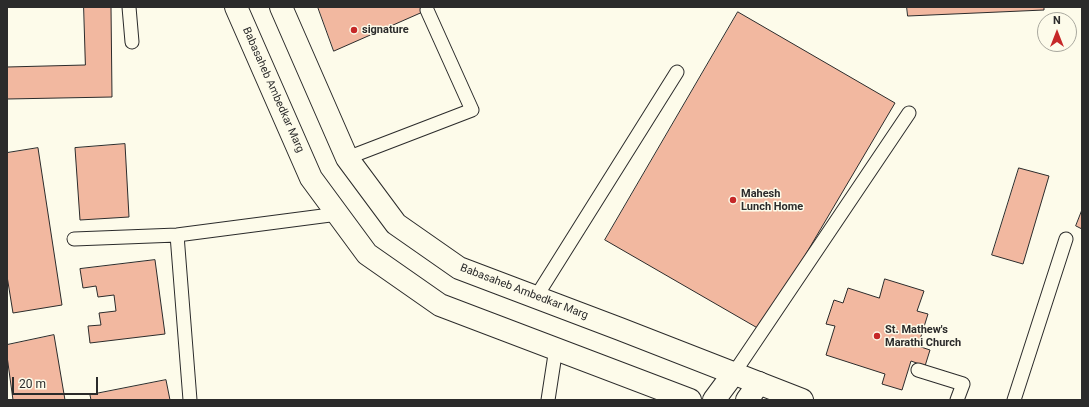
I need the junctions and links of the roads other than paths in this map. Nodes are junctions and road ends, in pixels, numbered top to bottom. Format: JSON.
{"nodes":[{"id":1,"x":129,"y":7,"type":"edge"},
{"id":2,"x":236,"y":7,"type":"edge"},
{"id":3,"x":281,"y":7,"type":"edge"},
{"id":4,"x":427,"y":10,"type":"dead end"},
{"id":5,"x":132,"y":42,"type":"dead end"},
{"id":6,"x":677,"y":72,"type":"dead end"},
{"id":7,"x":909,"y":113,"type":"dead end"},
{"id":8,"x":347,"y":158,"type":"junction"},
{"id":9,"x":338,"y":214,"type":"junction"},
{"id":10,"x":177,"y":235,"type":"junction"},
{"id":11,"x":74,"y":239,"type":"dead end"},
{"id":12,"x":1066,"y":239,"type":"dead end"},
{"id":13,"x":536,"y":297,"type":"junction"},
{"id":14,"x":556,"y":348,"type":"junction"},
{"id":15,"x":918,"y":370,"type":"dead end"},
{"id":16,"x":734,"y":373,"type":"junction"},
{"id":17,"x":753,"y":392,"type":"edge"},
{"id":18,"x":190,"y":400,"type":"edge"},
{"id":19,"x":548,"y":400,"type":"edge"},
{"id":20,"x":690,"y":400,"type":"edge"},
{"id":21,"x":714,"y":400,"type":"edge"},
{"id":22,"x":802,"y":400,"type":"edge"},
{"id":23,"x":957,"y":400,"type":"edge"},
{"id":24,"x":1014,"y":400,"type":"edge"}],
"edges":[{"from":1,"to":5,"type":"lane"},
{"from":2,"to":9,"type":"main road","name":"Babasaheb Ambedkar Marg"},
{"from":3,"to":8,"type":"main road","name":"Babasaheb Ambedkar Marg"},
{"from":4,"to":8,"type":"lane"},
{"from":6,"to":13,"type":"lane"},
{"from":7,"to":16,"type":"lane"},
{"from":8,"to":13,"type":"main road","name":"Babasaheb Ambedkar Marg"},
{"from":9,"to":10,"type":"lane"},
{"from":9,"to":14,"type":"main road","name":"Babasaheb Ambedkar Marg"},
{"from":10,"to":11,"type":"lane"},
{"from":10,"to":18,"type":"lane"},
{"from":12,"to":24,"type":"lane"},
{"from":13,"to":16,"type":"main road","name":"Babasaheb Ambedkar Marg"},
{"from":14,"to":19,"type":"lane"},
{"from":14,"to":20,"type":"main road","name":"Babasaheb Ambedkar Marg"},
{"from":15,"to":23,"type":"lane"},
{"from":16,"to":17,"type":"main road","name":"Babasaheb Ambedkar Marg"},
{"from":16,"to":21,"type":"main road"},
{"from":17,"to":22,"type":"main road","name":"Babasaheb Ambedkar Marg"}]}
